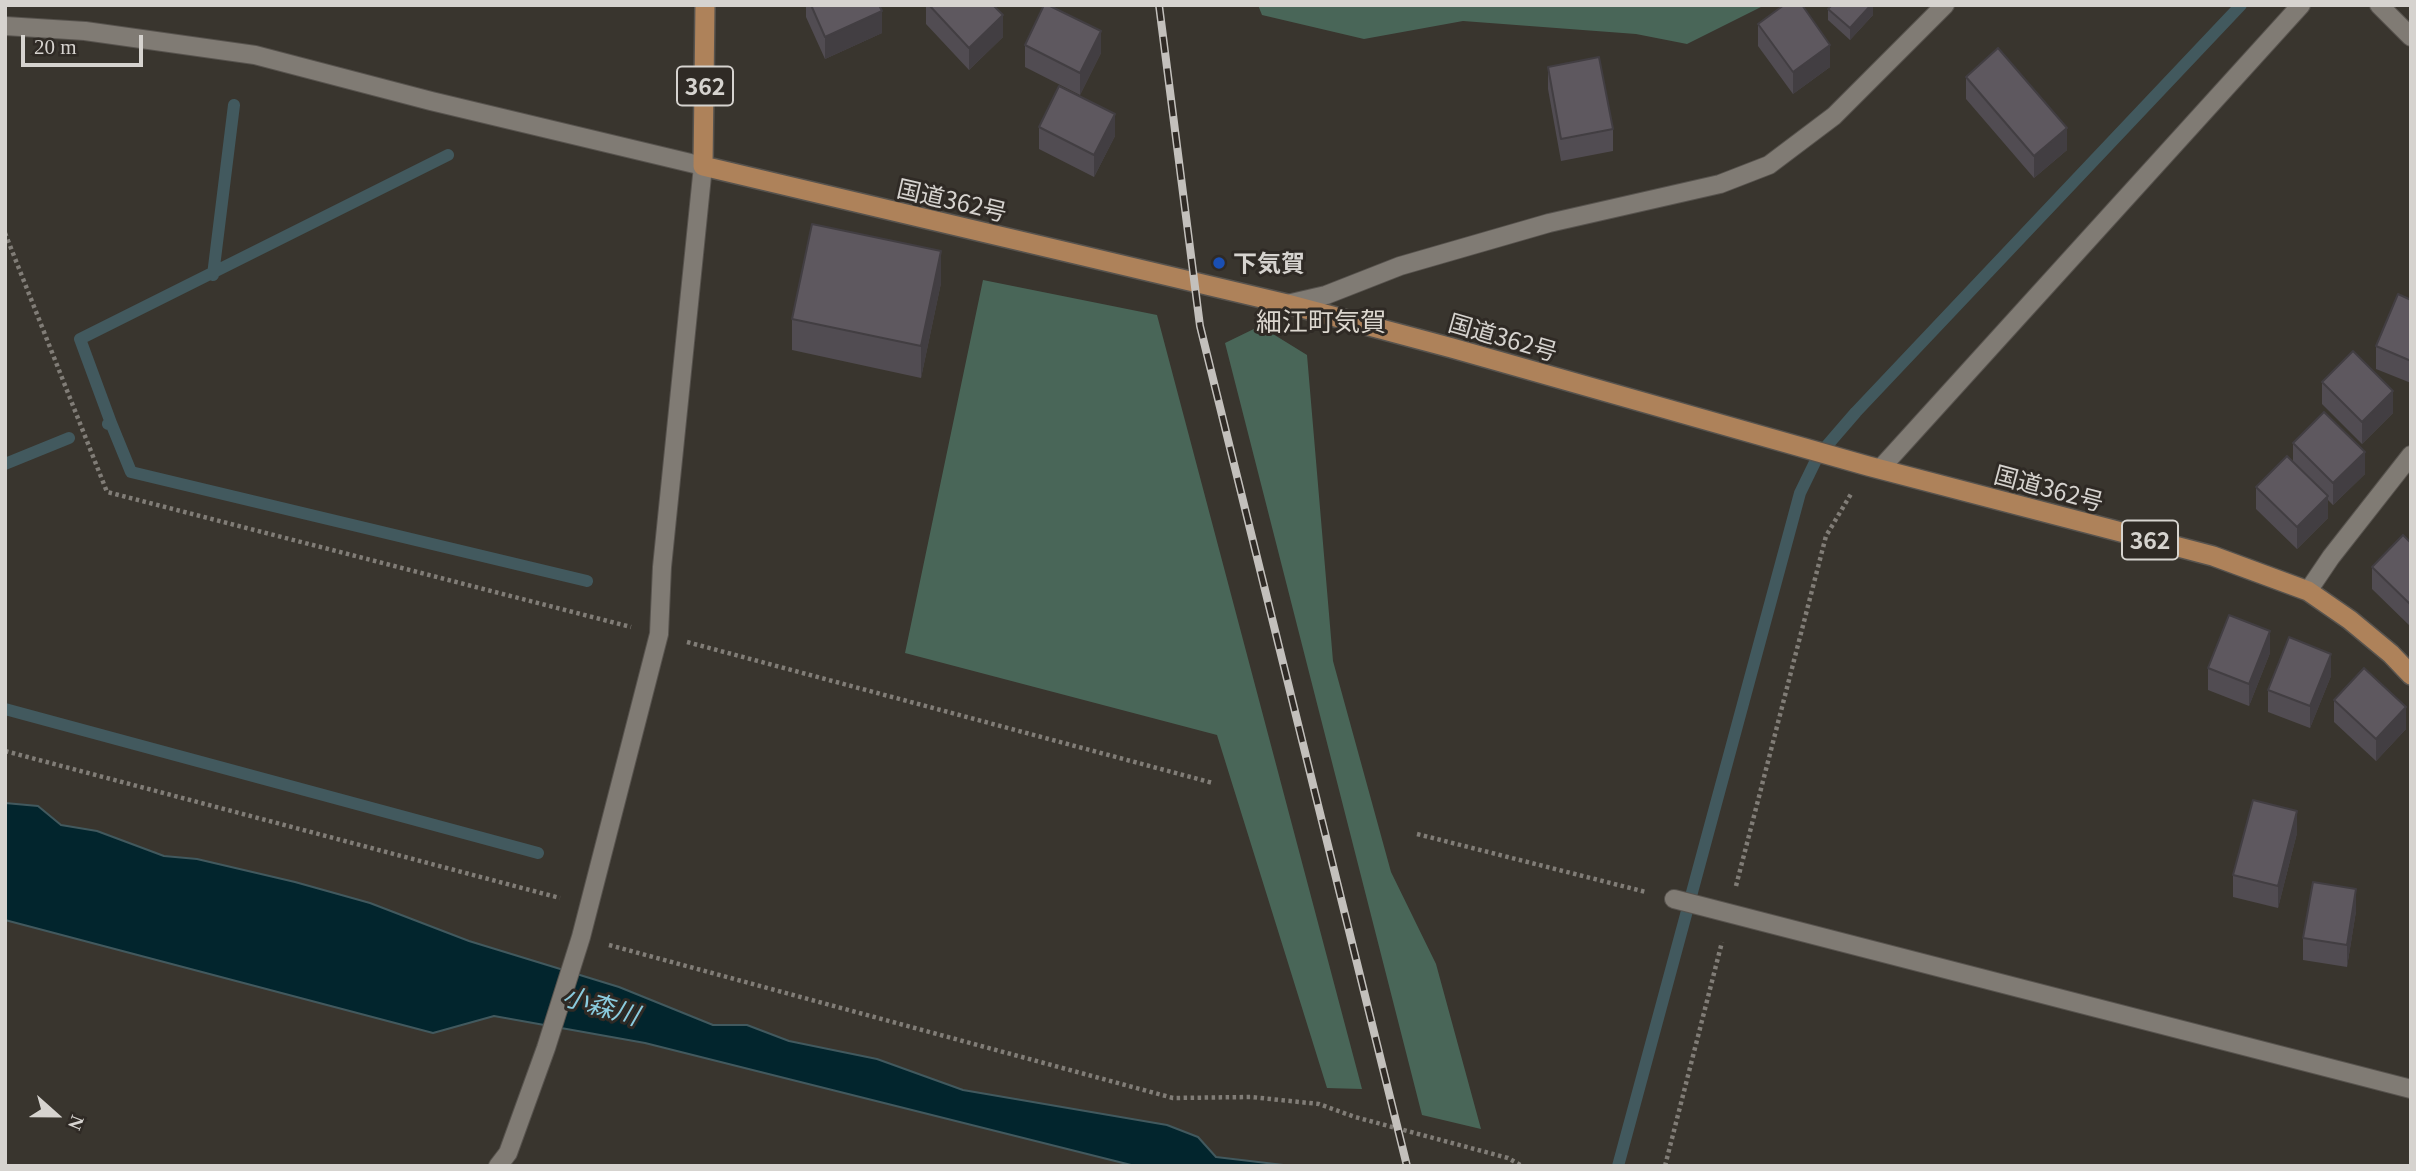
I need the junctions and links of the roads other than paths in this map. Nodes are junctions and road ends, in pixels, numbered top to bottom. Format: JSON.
{"nodes":[{"id":1,"x":705,"y":5,"type":"edge"},
{"id":2,"x":1945,"y":5,"type":"edge"},
{"id":3,"x":2301,"y":5,"type":"edge"},
{"id":4,"x":2379,"y":5,"type":"edge"},
{"id":5,"x":5,"y":26,"type":"edge"},
{"id":6,"x":2411,"y":37,"type":"edge"},
{"id":7,"x":703,"y":166,"type":"junction"},
{"id":8,"x":1287,"y":304,"type":"junction"},
{"id":9,"x":2411,"y":455,"type":"edge"},
{"id":10,"x":1870,"y":466,"type":"junction"},
{"id":11,"x":2308,"y":591,"type":"junction"},
{"id":12,"x":2411,"y":675,"type":"edge"},
{"id":13,"x":1674,"y":899,"type":"road end"},
{"id":14,"x":2411,"y":1088,"type":"edge"},
{"id":15,"x":498,"y":1166,"type":"edge"}],
"edges":[{"from":1,"to":7,"type":"highway","number":"362"},
{"from":2,"to":8,"type":"street"},
{"from":3,"to":10,"type":"street"},
{"from":4,"to":6,"type":"street"},
{"from":5,"to":7,"type":"street"},
{"from":7,"to":8,"type":"highway","name":"国道362号","number":"362"},
{"from":7,"to":15,"type":"street"},
{"from":8,"to":10,"type":"highway","name":"国道362号","number":"362"},
{"from":9,"to":11,"type":"street"},
{"from":10,"to":11,"type":"highway","name":"国道362号","number":"362"},
{"from":11,"to":12,"type":"highway","name":"国道362号","number":"362"},
{"from":13,"to":14,"type":"street"}]}
